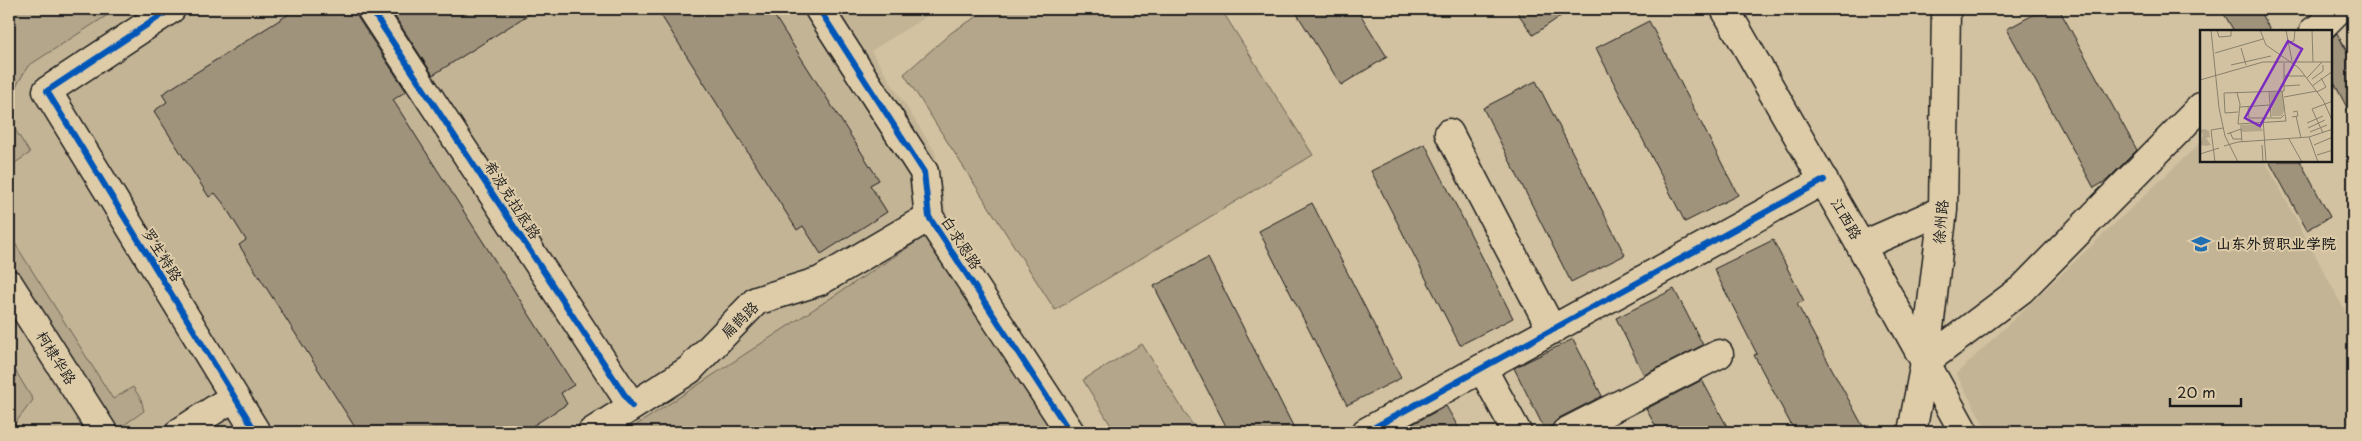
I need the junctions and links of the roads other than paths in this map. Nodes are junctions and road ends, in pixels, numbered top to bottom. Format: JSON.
{"nodes":[{"id":1,"x":171,"y":9,"type":"edge"},
{"id":2,"x":371,"y":9,"type":"edge"},
{"id":3,"x":819,"y":9,"type":"edge"},
{"id":4,"x":1725,"y":9,"type":"edge"},
{"id":5,"x":1946,"y":9,"type":"edge"},
{"id":6,"x":2339,"y":9,"type":"edge"},
{"id":7,"x":2343,"y":9,"type":"edge"},
{"id":8,"x":2353,"y":21,"type":"edge"},
{"id":9,"x":2316,"y":30,"type":"edge"},
{"id":10,"x":2200,"y":108,"type":"edge"},
{"id":11,"x":1449,"y":133,"type":"dead end"},
{"id":12,"x":1824,"y":180,"type":"junction"},
{"id":13,"x":1943,"y":210,"type":"junction"},
{"id":14,"x":929,"y":217,"type":"junction"},
{"id":15,"x":1861,"y":246,"type":"junction"},
{"id":16,"x":9,"y":284,"type":"edge"},
{"id":17,"x":1552,"y":330,"type":"junction"},
{"id":18,"x":1719,"y":354,"type":"dead end"},
{"id":19,"x":1925,"y":362,"type":"junction"},
{"id":20,"x":1482,"y":368,"type":"junction"},
{"id":21,"x":234,"y":397,"type":"junction"},
{"id":22,"x":632,"y":406,"type":"junction"},
{"id":23,"x":103,"y":432,"type":"edge"},
{"id":24,"x":180,"y":432,"type":"edge"},
{"id":25,"x":256,"y":432,"type":"edge"},
{"id":26,"x":592,"y":432,"type":"edge"},
{"id":27,"x":1070,"y":432,"type":"edge"},
{"id":28,"x":1366,"y":432,"type":"edge"},
{"id":29,"x":1518,"y":432,"type":"edge"},
{"id":30,"x":1566,"y":432,"type":"edge"},
{"id":31,"x":1912,"y":432,"type":"edge"},
{"id":32,"x":1964,"y":432,"type":"edge"}],
"edges":[{"from":1,"to":21,"type":"street","name":"罗生特路"},
{"from":2,"to":22,"type":"street","name":"希波克拉底路"},
{"from":3,"to":14,"type":"street","name":"白求恩路"},
{"from":4,"to":12,"type":"street","name":"江西路"},
{"from":5,"to":13,"type":"street","name":"徐州路"},
{"from":6,"to":9,"type":"street"},
{"from":7,"to":8,"type":"street"},
{"from":10,"to":19,"type":"street"},
{"from":11,"to":17,"type":"street"},
{"from":12,"to":15,"type":"street","name":"江西路"},
{"from":12,"to":17,"type":"street"},
{"from":13,"to":15,"type":"street"},
{"from":13,"to":19,"type":"street","name":"徐州路"},
{"from":14,"to":22,"type":"street","name":"扁鹊路"},
{"from":14,"to":27,"type":"street","name":"白求恩路"},
{"from":15,"to":19,"type":"street","name":"江西路"},
{"from":16,"to":23,"type":"street","name":"柯棣华路"},
{"from":17,"to":20,"type":"street"},
{"from":18,"to":30,"type":"street"},
{"from":19,"to":31,"type":"street","name":"徐州路"},
{"from":19,"to":32,"type":"street","name":"江西路"},
{"from":20,"to":28,"type":"street"},
{"from":20,"to":29,"type":"street"},
{"from":21,"to":24,"type":"street"},
{"from":21,"to":25,"type":"street","name":"罗生特路"},
{"from":22,"to":26,"type":"street","name":"扁鹊路"}]}
